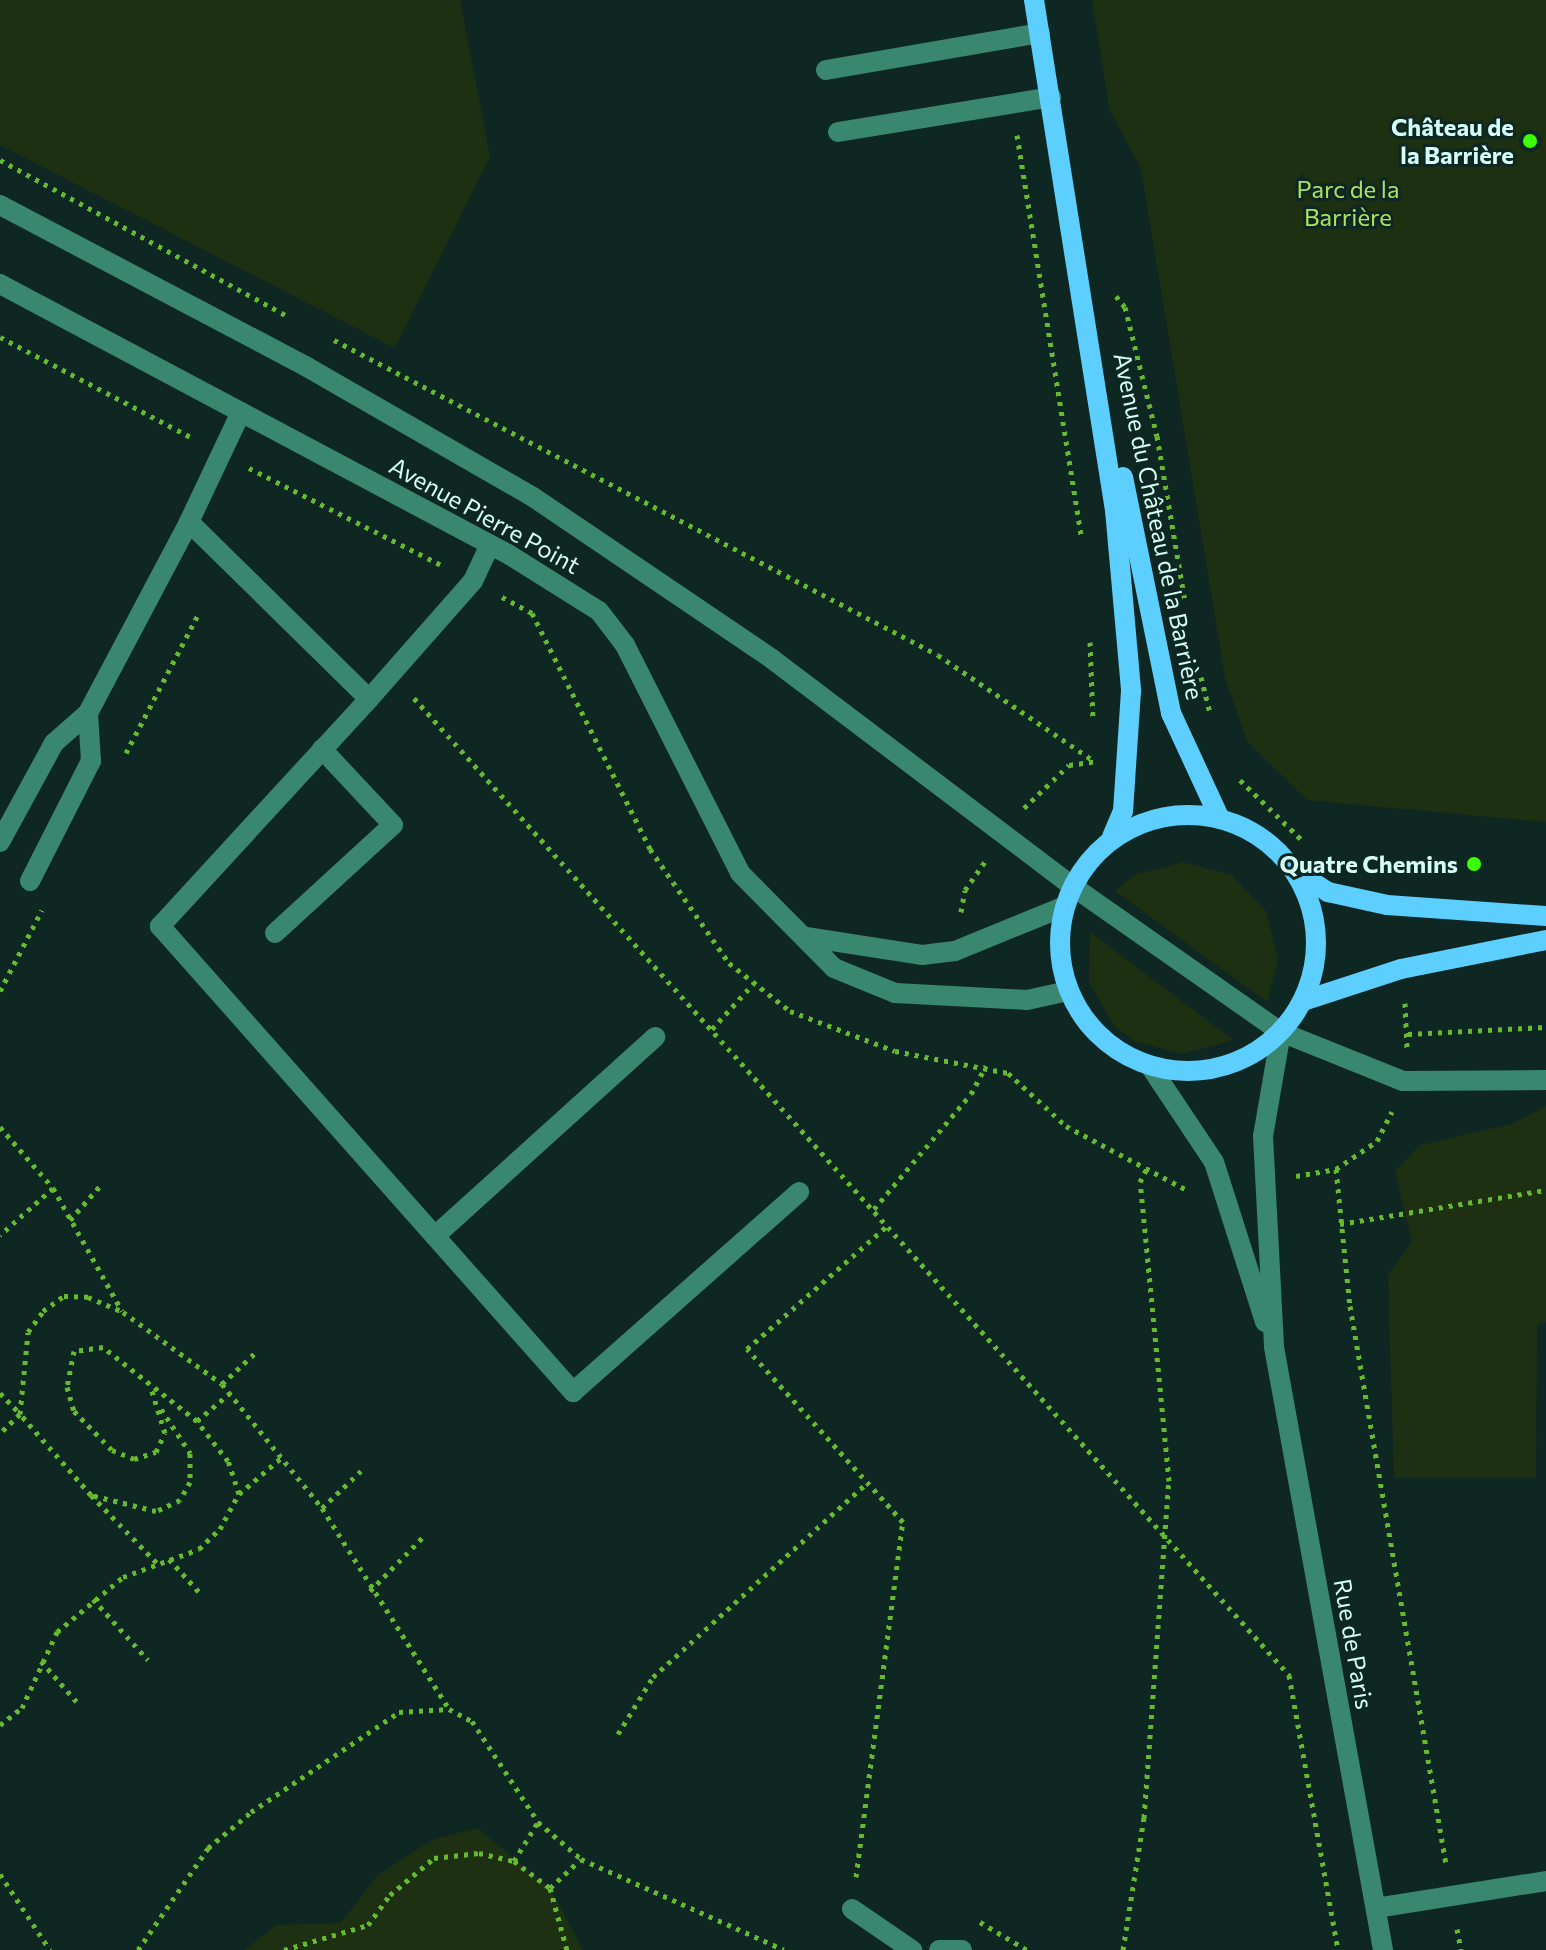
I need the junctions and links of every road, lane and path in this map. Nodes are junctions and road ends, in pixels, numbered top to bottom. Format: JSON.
{"nodes":[{"id":1,"x":1034,"y":0,"type":"edge"},
{"id":2,"x":1040,"y":33,"type":"junction"},
{"id":3,"x":826,"y":70,"type":"dead end"},
{"id":4,"x":1051,"y":97,"type":"junction"},
{"id":5,"x":1012,"y":103,"type":"junction"},
{"id":6,"x":838,"y":132,"type":"dead end"},
{"id":7,"x":0,"y":160,"type":"edge"},
{"id":8,"x":0,"y":205,"type":"edge"},
{"id":9,"x":0,"y":284,"type":"edge"},
{"id":10,"x":303,"y":324,"type":"dead end"},
{"id":11,"x":317,"y":331,"type":"dead end"},
{"id":12,"x":1090,"y":333,"type":"junction"},
{"id":13,"x":0,"y":337,"type":"edge"},
{"id":14,"x":241,"y":412,"type":"junction"},
{"id":15,"x":219,"y":453,"type":"junction"},
{"id":16,"x":189,"y":522,"type":"junction"},
{"id":17,"x":490,"y":545,"type":"junction"},
{"id":18,"x":1083,"y":549,"type":"dead end"},
{"id":19,"x":473,"y":581,"type":"junction"},
{"id":20,"x":1089,"y":625,"type":"dead end"},
{"id":21,"x":392,"y":673,"type":"junction"},
{"id":22,"x":369,"y":699,"type":"junction"},
{"id":23,"x":88,"y":713,"type":"junction"},
{"id":24,"x":1093,"y":731,"type":"dead end"},
{"id":25,"x":1094,"y":746,"type":"dead end"},
{"id":26,"x":322,"y":749,"type":"junction"},
{"id":27,"x":1235,"y":773,"type":"dead end"},
{"id":28,"x":1219,"y":817,"type":"junction"},
{"id":29,"x":1112,"y":837,"type":"junction"},
{"id":30,"x":0,"y":842,"type":"edge"},
{"id":31,"x":1308,"y":844,"type":"dead end"},
{"id":32,"x":1297,"y":872,"type":"junction"},
{"id":33,"x":30,"y":881,"type":"dead end"},
{"id":34,"x":1075,"y":888,"type":"junction"},
{"id":35,"x":1063,"y":907,"type":"junction"},
{"id":36,"x":1546,"y":916,"type":"edge"},
{"id":37,"x":275,"y":933,"type":"dead end"},
{"id":38,"x":805,"y":937,"type":"junction"},
{"id":39,"x":1546,"y":940,"type":"edge"},
{"id":40,"x":754,"y":983,"type":"junction"},
{"id":41,"x":1068,"y":991,"type":"junction"},
{"id":42,"x":1404,"y":994,"type":"dead end"},
{"id":43,"x":1303,"y":1001,"type":"junction"},
{"id":44,"x":1546,"y":1027,"type":"edge"},
{"id":45,"x":712,"y":1029,"type":"junction"},
{"id":46,"x":1281,"y":1032,"type":"junction"},
{"id":47,"x":655,"y":1037,"type":"dead end"},
{"id":48,"x":986,"y":1065,"type":"junction"},
{"id":49,"x":1150,"y":1066,"type":"junction"},
{"id":50,"x":1546,"y":1080,"type":"edge"},
{"id":51,"x":0,"y":1127,"type":"edge"},
{"id":52,"x":1149,"y":1164,"type":"junction"},
{"id":53,"x":1284,"y":1179,"type":"dead end"},
{"id":54,"x":100,"y":1186,"type":"dead end"},
{"id":55,"x":53,"y":1188,"type":"junction"},
{"id":56,"x":1546,"y":1190,"type":"edge"},
{"id":57,"x":1182,"y":1191,"type":"dead end"},
{"id":58,"x":799,"y":1192,"type":"dead end"},
{"id":59,"x":874,"y":1209,"type":"junction"},
{"id":60,"x":70,"y":1220,"type":"junction"},
{"id":61,"x":1340,"y":1224,"type":"junction"},
{"id":62,"x":888,"y":1225,"type":"junction"},
{"id":63,"x":0,"y":1235,"type":"edge"},
{"id":64,"x":435,"y":1236,"type":"junction"},
{"id":65,"x":123,"y":1312,"type":"junction"},
{"id":66,"x":1274,"y":1347,"type":"junction"},
{"id":67,"x":257,"y":1351,"type":"dead end"},
{"id":68,"x":222,"y":1384,"type":"junction"},
{"id":69,"x":151,"y":1388,"type":"junction"},
{"id":70,"x":0,"y":1393,"type":"edge"},
{"id":71,"x":230,"y":1393,"type":"junction"},
{"id":72,"x":161,"y":1409,"type":"junction"},
{"id":73,"x":20,"y":1414,"type":"junction"},
{"id":74,"x":197,"y":1421,"type":"junction"},
{"id":75,"x":0,"y":1433,"type":"edge"},
{"id":76,"x":281,"y":1458,"type":"junction"},
{"id":77,"x":364,"y":1468,"type":"dead end"},
{"id":78,"x":867,"y":1483,"type":"junction"},
{"id":79,"x":239,"y":1494,"type":"junction"},
{"id":80,"x":91,"y":1495,"type":"junction"},
{"id":81,"x":322,"y":1508,"type":"junction"},
{"id":82,"x":425,"y":1535,"type":"dead end"},
{"id":83,"x":1165,"y":1536,"type":"junction"},
{"id":84,"x":169,"y":1559,"type":"junction"},
{"id":85,"x":157,"y":1563,"type":"junction"},
{"id":86,"x":370,"y":1591,"type":"junction"},
{"id":87,"x":200,"y":1593,"type":"dead end"},
{"id":88,"x":93,"y":1599,"type":"junction"},
{"id":89,"x":148,"y":1660,"type":"dead end"},
{"id":90,"x":41,"y":1661,"type":"junction"},
{"id":91,"x":77,"y":1702,"type":"dead end"},
{"id":92,"x":449,"y":1709,"type":"junction"},
{"id":93,"x":0,"y":1725,"type":"edge"},
{"id":94,"x":618,"y":1734,"type":"dead end"},
{"id":95,"x":538,"y":1822,"type":"junction"},
{"id":96,"x":581,"y":1859,"type":"junction"},
{"id":97,"x":514,"y":1861,"type":"junction"},
{"id":98,"x":0,"y":1874,"type":"edge"},
{"id":99,"x":1546,"y":1881,"type":"edge"},
{"id":100,"x":550,"y":1888,"type":"junction"},
{"id":101,"x":1452,"y":1896,"type":"junction"},
{"id":102,"x":1376,"y":1908,"type":"junction"},
{"id":103,"x":852,"y":1909,"type":"joint"},
{"id":104,"x":50,"y":1950,"type":"edge"},
{"id":105,"x":138,"y":1950,"type":"edge"},
{"id":106,"x":284,"y":1950,"type":"edge"},
{"id":107,"x":567,"y":1950,"type":"edge"},
{"id":108,"x":784,"y":1950,"type":"edge"},
{"id":109,"x":912,"y":1950,"type":"edge"},
{"id":110,"x":939,"y":1950,"type":"edge"},
{"id":111,"x":962,"y":1950,"type":"edge"},
{"id":112,"x":1123,"y":1950,"type":"edge"},
{"id":113,"x":1338,"y":1950,"type":"edge"},
{"id":114,"x":1383,"y":1950,"type":"edge"},
{"id":115,"x":1461,"y":1950,"type":"edge"}],
"edges":[{"from":1,"to":2,"type":"main road","name":"Avenue du Château de la Barrière"},
{"from":2,"to":3,"type":"street"},
{"from":2,"to":4,"type":"main road","name":"Avenue du Château de la Barrière"},
{"from":4,"to":5,"type":"street"},
{"from":4,"to":12,"type":"main road","name":"Avenue du Château de la Barrière"},
{"from":5,"to":6,"type":"street"},
{"from":5,"to":18,"type":"path"},
{"from":7,"to":10,"type":"path"},
{"from":8,"to":34,"type":"street"},
{"from":9,"to":14,"type":"street","name":"Avenue Pierre Point"},
{"from":11,"to":25,"type":"path"},
{"from":12,"to":28,"type":"main road","name":"Avenue du Château de la Barrière"},
{"from":12,"to":29,"type":"main road","name":"Avenue du Château de la Barrière"},
{"from":13,"to":15,"type":"path"},
{"from":14,"to":15,"type":"street"},
{"from":14,"to":17,"type":"street","name":"Avenue Pierre Point"},
{"from":15,"to":16,"type":"street"},
{"from":15,"to":19,"type":"path"},
{"from":16,"to":22,"type":"street"},
{"from":16,"to":23,"type":"street"},
{"from":17,"to":19,"type":"street"},
{"from":17,"to":38,"type":"street","name":"Avenue Pierre Point"},
{"from":19,"to":21,"type":"street"},
{"from":19,"to":40,"type":"path"},
{"from":20,"to":24,"type":"path"},
{"from":21,"to":22,"type":"street"},
{"from":21,"to":45,"type":"path"},
{"from":22,"to":26,"type":"street"},
{"from":23,"to":30,"type":"street"},
{"from":23,"to":33,"type":"street"},
{"from":26,"to":37,"type":"street"},
{"from":26,"to":64,"type":"street"},
{"from":27,"to":31,"type":"path"},
{"from":28,"to":29,"type":"main road"},
{"from":28,"to":32,"type":"main road"},
{"from":29,"to":34,"type":"main road"},
{"from":32,"to":36,"type":"main road"},
{"from":32,"to":43,"type":"main road"},
{"from":34,"to":35,"type":"main road"},
{"from":34,"to":46,"type":"street"},
{"from":35,"to":38,"type":"street"},
{"from":35,"to":41,"type":"main road"},
{"from":38,"to":41,"type":"street","name":"Avenue Pierre Point"},
{"from":39,"to":43,"type":"main road"},
{"from":40,"to":45,"type":"path"},
{"from":40,"to":48,"type":"path"},
{"from":41,"to":49,"type":"main road"},
{"from":42,"to":44,"type":"path"},
{"from":43,"to":46,"type":"main road"},
{"from":45,"to":59,"type":"path"},
{"from":46,"to":49,"type":"main road"},
{"from":46,"to":50,"type":"street"},
{"from":46,"to":66,"type":"street","name":"Rue de Paris"},
{"from":47,"to":64,"type":"street"},
{"from":48,"to":52,"type":"path"},
{"from":48,"to":59,"type":"path"},
{"from":49,"to":66,"type":"street","name":"Rue de Paris"},
{"from":51,"to":55,"type":"path"},
{"from":52,"to":57,"type":"path"},
{"from":52,"to":83,"type":"path"},
{"from":53,"to":61,"type":"path"},
{"from":54,"to":60,"type":"path"},
{"from":55,"to":60,"type":"path"},
{"from":55,"to":63,"type":"path"},
{"from":56,"to":61,"type":"path"},
{"from":58,"to":64,"type":"street"},
{"from":59,"to":62,"type":"path"},
{"from":60,"to":65,"type":"path"},
{"from":61,"to":101,"type":"path"},
{"from":62,"to":78,"type":"path"},
{"from":62,"to":83,"type":"path"},
{"from":65,"to":68,"type":"path"},
{"from":65,"to":73,"type":"path"},
{"from":66,"to":102,"type":"street","name":"Rue de Paris"},
{"from":67,"to":68,"type":"path"},
{"from":68,"to":71,"type":"path"},
{"from":69,"to":72,"type":"path"},
{"from":69,"to":72,"type":"path"},
{"from":69,"to":74,"type":"path"},
{"from":70,"to":73,"type":"path"},
{"from":71,"to":74,"type":"path"},
{"from":71,"to":76,"type":"path"},
{"from":72,"to":80,"type":"path"},
{"from":73,"to":75,"type":"path"},
{"from":73,"to":80,"type":"path"},
{"from":74,"to":79,"type":"path"},
{"from":76,"to":79,"type":"path"},
{"from":76,"to":81,"type":"path"},
{"from":77,"to":81,"type":"path"},
{"from":78,"to":94,"type":"path"},
{"from":78,"to":103,"type":"path"},
{"from":79,"to":84,"type":"path"},
{"from":80,"to":85,"type":"path"},
{"from":81,"to":86,"type":"path"},
{"from":82,"to":86,"type":"path"},
{"from":83,"to":112,"type":"path"},
{"from":83,"to":113,"type":"path"},
{"from":84,"to":85,"type":"path"},
{"from":84,"to":87,"type":"path"},
{"from":85,"to":88,"type":"path"},
{"from":86,"to":92,"type":"path"},
{"from":88,"to":89,"type":"path"},
{"from":88,"to":90,"type":"path"},
{"from":90,"to":91,"type":"path"},
{"from":90,"to":93,"type":"path"},
{"from":92,"to":95,"type":"path"},
{"from":92,"to":105,"type":"path"},
{"from":95,"to":96,"type":"path"},
{"from":95,"to":97,"type":"path"},
{"from":96,"to":100,"type":"path"},
{"from":96,"to":108,"type":"path"},
{"from":97,"to":100,"type":"path"},
{"from":97,"to":106,"type":"path"},
{"from":98,"to":104,"type":"path"},
{"from":99,"to":101,"type":"street"},
{"from":100,"to":107,"type":"path"},
{"from":101,"to":102,"type":"street"},
{"from":101,"to":115,"type":"path"},
{"from":102,"to":114,"type":"street","name":"Rue de Paris"},
{"from":103,"to":109,"type":"street"},
{"from":110,"to":111,"type":"street"}]}
